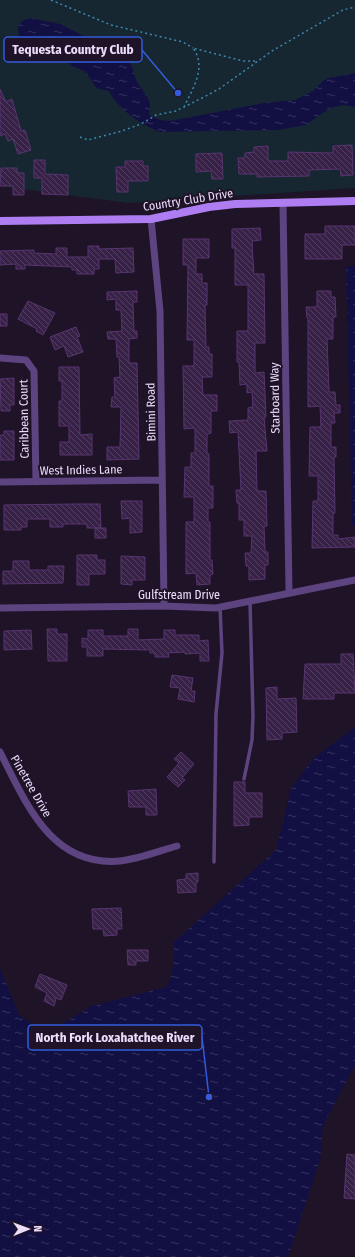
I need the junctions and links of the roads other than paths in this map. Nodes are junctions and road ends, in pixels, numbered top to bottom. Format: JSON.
{"nodes":[{"id":1,"x":355,"y":201,"type":"edge"},
{"id":2,"x":283,"y":203,"type":"junction"},
{"id":3,"x":151,"y":219,"type":"junction"},
{"id":4,"x":0,"y":221,"type":"edge"},
{"id":5,"x":0,"y":358,"type":"edge"},
{"id":6,"x":162,"y":480,"type":"junction"},
{"id":7,"x":0,"y":482,"type":"edge"},
{"id":8,"x":36,"y":482,"type":"junction"},
{"id":9,"x":355,"y":580,"type":"edge"},
{"id":10,"x":289,"y":592,"type":"junction"},
{"id":11,"x":250,"y":602,"type":"junction"},
{"id":12,"x":164,"y":606,"type":"junction"},
{"id":13,"x":220,"y":607,"type":"junction"},
{"id":14,"x":0,"y":608,"type":"edge"},
{"id":15,"x":0,"y":752,"type":"edge"},
{"id":16,"x":244,"y":779,"type":"dead end"},
{"id":17,"x":177,"y":846,"type":"dead end"},
{"id":18,"x":214,"y":862,"type":"dead end"}],
"edges":[{"from":1,"to":2,"type":"street","name":"Country Club Drive"},
{"from":2,"to":3,"type":"street","name":"Country Club Drive"},
{"from":2,"to":10,"type":"street","name":"Starboard Way"},
{"from":3,"to":4,"type":"street","name":"Country Club Drive"},
{"from":3,"to":6,"type":"street","name":"Bimini Road"},
{"from":5,"to":8,"type":"street","name":"Caribbean Court"},
{"from":6,"to":8,"type":"street","name":"West Indies Lane"},
{"from":6,"to":12,"type":"street","name":"Bimini Road"},
{"from":7,"to":8,"type":"street","name":"West Indies Lane"},
{"from":9,"to":10,"type":"street","name":"Gulfstream Drive"},
{"from":10,"to":11,"type":"street","name":"Gulfstream Drive"},
{"from":11,"to":13,"type":"street","name":"Gulfstream Drive"},
{"from":11,"to":16,"type":"lane"},
{"from":12,"to":13,"type":"street","name":"Gulfstream Drive"},
{"from":12,"to":14,"type":"street","name":"Gulfstream Drive"},
{"from":13,"to":18,"type":"lane"},
{"from":15,"to":17,"type":"street","name":"Pinetree Drive"}]}
